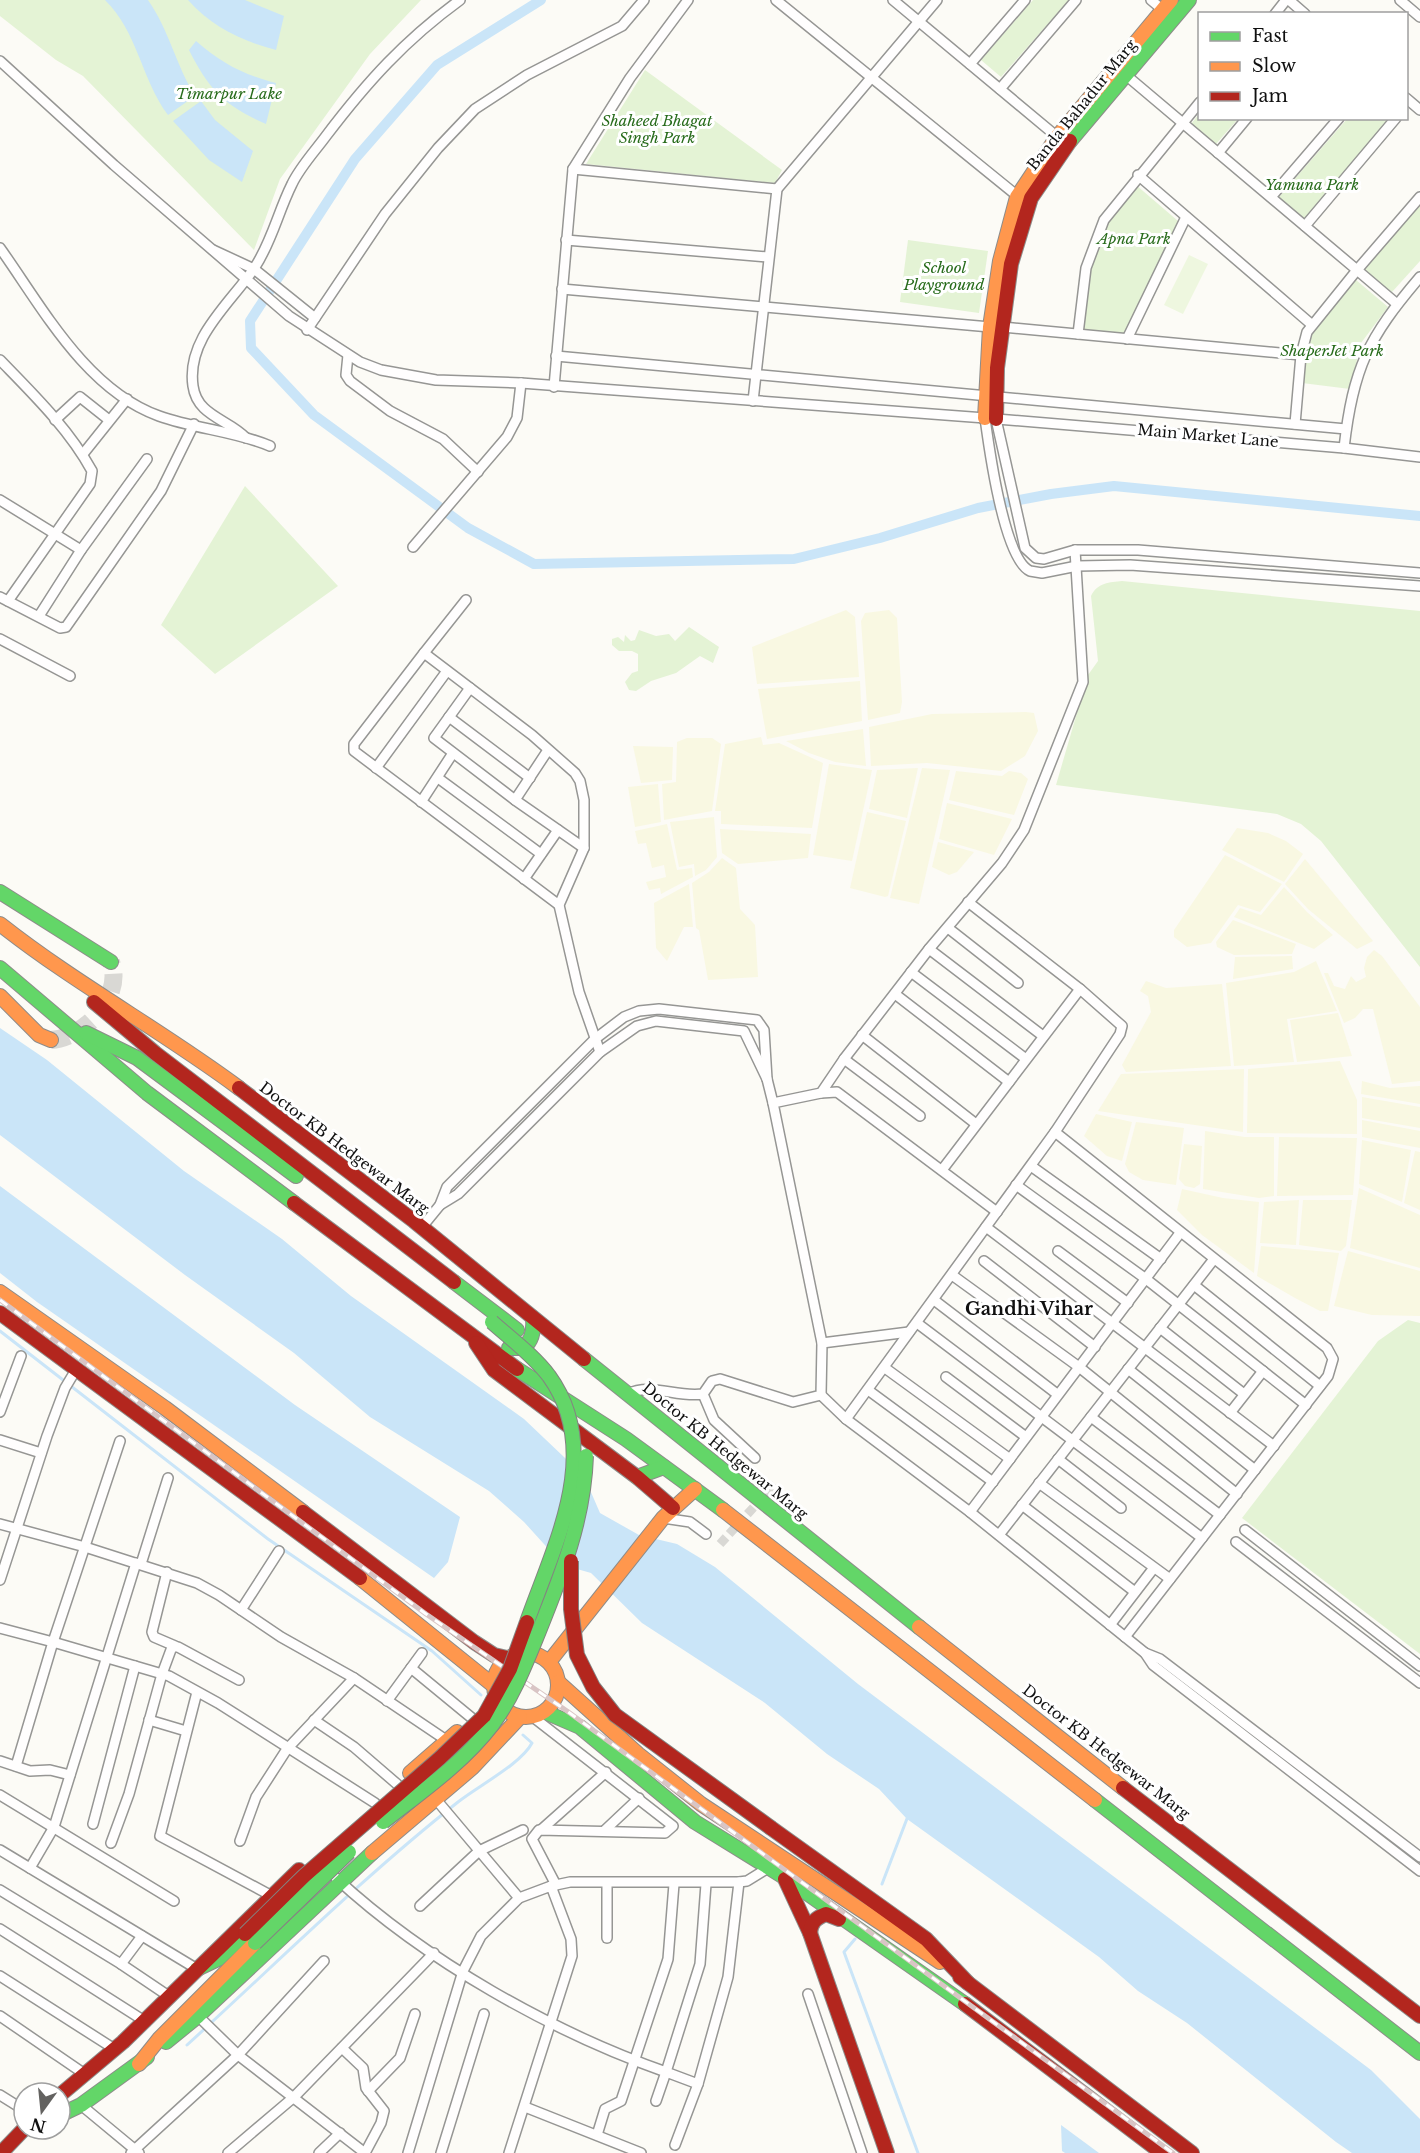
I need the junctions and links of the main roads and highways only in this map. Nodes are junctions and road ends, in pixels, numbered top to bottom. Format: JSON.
{"nodes":[{"id":1,"x":1189,"y":0,"type":"edge"},
{"id":2,"x":1167,"y":5,"type":"edge"},
{"id":3,"x":1062,"y":141,"type":"junction"},
{"id":4,"x":990,"y":418,"type":"road end"},
{"id":5,"x":0,"y":892,"type":"edge"},
{"id":6,"x":0,"y":924,"type":"edge"},
{"id":7,"x":33,"y":950,"type":"junction"},
{"id":8,"x":111,"y":962,"type":"dead end"},
{"id":9,"x":0,"y":968,"type":"edge"},
{"id":10,"x":0,"y":996,"type":"edge"},
{"id":11,"x":60,"y":1019,"type":"junction"},
{"id":12,"x":51,"y":1040,"type":"dead end"},
{"id":13,"x":411,"y":1291,"type":"junction"},
{"id":14,"x":0,"y":1292,"type":"edge"},
{"id":15,"x":0,"y":1313,"type":"edge"},
{"id":16,"x":533,"y":1318,"type":"junction"},
{"id":17,"x":468,"y":1333,"type":"junction"},
{"id":18,"x":664,"y":1467,"type":"junction"},
{"id":19,"x":637,"y":1477,"type":"junction"},
{"id":20,"x":695,"y":1489,"type":"junction"},
{"id":21,"x":668,"y":1513,"type":"junction"},
{"id":22,"x":570,"y":1550,"type":"junction"},
{"id":23,"x":507,"y":1658,"type":"junction"},
{"id":24,"x":549,"y":1662,"type":"junction"},
{"id":25,"x":558,"y":1682,"type":"junction"},
{"id":26,"x":494,"y":1689,"type":"junction"},
{"id":27,"x":533,"y":1715,"type":"junction"},
{"id":28,"x":784,"y":1877,"type":"junction"},
{"id":29,"x":868,"y":1912,"type":"junction"},
{"id":30,"x":849,"y":1922,"type":"junction"},
{"id":31,"x":810,"y":1934,"type":"junction"},
{"id":32,"x":250,"y":1939,"type":"junction"},
{"id":33,"x":197,"y":1969,"type":"junction"},
{"id":34,"x":968,"y":1983,"type":"junction"},
{"id":35,"x":1420,"y":2016,"type":"edge"},
{"id":36,"x":1420,"y":2053,"type":"edge"},
{"id":37,"x":139,"y":2064,"type":"junction"},
{"id":38,"x":72,"y":2086,"type":"edge"},
{"id":39,"x":72,"y":2109,"type":"edge"},
{"id":40,"x":12,"y":2140,"type":"edge"},
{"id":41,"x":1,"y":2153,"type":"edge"},
{"id":42,"x":887,"y":2153,"type":"edge"},
{"id":43,"x":1161,"y":2153,"type":"edge"},
{"id":44,"x":1192,"y":2153,"type":"edge"}],
"edges":[{"from":1,"to":3,"type":"main road","name":"Banda Bahadur Marg"},
{"from":2,"to":3,"type":"main road","name":"Banda Bahadur Marg"},
{"from":3,"to":4,"type":"main road","name":"Banda Bahadur Marg"},
{"from":5,"to":8,"type":"main road"},
{"from":6,"to":7,"type":"main road","name":"Doctor KB Hedgewar Marg"},
{"from":7,"to":16,"type":"main road","name":"Doctor KB Hedgewar Marg"},
{"from":7,"to":22,"type":"main road","bridge":true},
{"from":9,"to":11,"type":"main road"},
{"from":10,"to":12,"type":"main road"},
{"from":11,"to":13,"type":"main road"},
{"from":11,"to":32,"type":"main road","bridge":true},
{"from":13,"to":16,"type":"main road"},
{"from":13,"to":17,"type":"main road"},
{"from":14,"to":23,"type":"main road"},
{"from":15,"to":26,"type":"main road"},
{"from":16,"to":35,"type":"main road","name":"Doctor KB Hedgewar Marg"},
{"from":17,"to":18,"type":"main road"},
{"from":17,"to":19,"type":"main road"},
{"from":18,"to":19,"type":"main road"},
{"from":18,"to":20,"type":"main road"},
{"from":19,"to":21,"type":"main road"},
{"from":20,"to":21,"type":"main road"},
{"from":20,"to":36,"type":"main road"},
{"from":21,"to":24,"type":"main road"},
{"from":22,"to":32,"type":"main road","bridge":true},
{"from":22,"to":34,"type":"main road","bridge":true},
{"from":23,"to":24,"type":"main road"},
{"from":23,"to":26,"type":"main road"},
{"from":24,"to":25,"type":"main road"},
{"from":25,"to":27,"type":"main road"},
{"from":25,"to":29,"type":"main road"},
{"from":26,"to":27,"type":"main road"},
{"from":26,"to":33,"type":"main road"},
{"from":27,"to":28,"type":"main road"},
{"from":27,"to":37,"type":"main road"},
{"from":28,"to":30,"type":"main road"},
{"from":28,"to":31,"type":"main road"},
{"from":29,"to":30,"type":"main road"},
{"from":29,"to":34,"type":"main road"},
{"from":30,"to":31,"type":"main road"},
{"from":30,"to":43,"type":"main road"},
{"from":31,"to":42,"type":"main road"},
{"from":32,"to":33,"type":"main road"},
{"from":32,"to":37,"type":"main road"},
{"from":33,"to":38,"type":"main road"},
{"from":34,"to":44,"type":"main road"},
{"from":37,"to":39,"type":"main road"},
{"from":40,"to":41,"type":"main road"}]}
